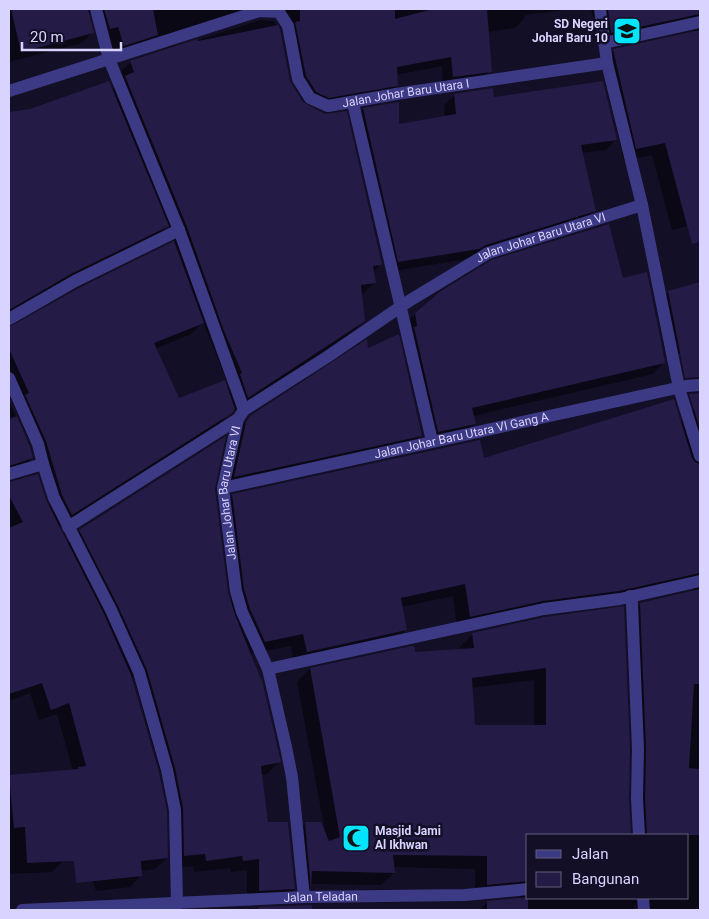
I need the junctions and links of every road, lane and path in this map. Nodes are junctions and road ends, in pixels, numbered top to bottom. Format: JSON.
{"nodes":[{"id":1,"x":96,"y":9,"type":"edge"},
{"id":2,"x":600,"y":9,"type":"edge"},
{"id":3,"x":700,"y":22,"type":"edge"},
{"id":4,"x":604,"y":43,"type":"junction"},
{"id":5,"x":108,"y":60,"type":"junction"},
{"id":6,"x":607,"y":63,"type":"junction"},
{"id":7,"x":9,"y":91,"type":"edge"},
{"id":8,"x":353,"y":103,"type":"junction"},
{"id":9,"x":642,"y":205,"type":"junction"},
{"id":10,"x":180,"y":230,"type":"junction"},
{"id":11,"x":400,"y":306,"type":"junction"},
{"id":12,"x":9,"y":319,"type":"edge"},
{"id":13,"x":9,"y":378,"type":"edge"},
{"id":14,"x":700,"y":385,"type":"edge"},
{"id":15,"x":679,"y":388,"type":"junction"},
{"id":16,"x":241,"y":414,"type":"junction"},
{"id":17,"x":432,"y":441,"type":"junction"},
{"id":18,"x":700,"y":456,"type":"edge"},
{"id":19,"x":43,"y":464,"type":"junction"},
{"id":20,"x":9,"y":474,"type":"edge"},
{"id":21,"x":223,"y":488,"type":"junction"},
{"id":22,"x":68,"y":527,"type":"junction"},
{"id":23,"x":700,"y":581,"type":"edge"},
{"id":24,"x":630,"y":596,"type":"junction"},
{"id":25,"x":268,"y":669,"type":"junction"},
{"id":26,"x":639,"y":834,"type":"edge"},
{"id":27,"x":526,"y":889,"type":"edge"},
{"id":28,"x":304,"y":897,"type":"junction"},
{"id":29,"x":177,"y":904,"type":"junction"},
{"id":30,"x":340,"y":904,"type":"edge"},
{"id":31,"x":97,"y":909,"type":"edge"},
{"id":32,"x":22,"y":910,"type":"edge"}],
"edges":[{"from":1,"to":5,"type":"street","name":"Jalan Johar Baru Utara VI"},
{"from":2,"to":4,"type":"street"},
{"from":3,"to":4,"type":"street"},
{"from":4,"to":6,"type":"street"},
{"from":5,"to":7,"type":"street","name":"Jalan Johar Baru Utara I"},
{"from":5,"to":8,"type":"street","name":"Jalan Johar Baru Utara I"},
{"from":5,"to":10,"type":"street","name":"Jalan Johar Baru Utara VI"},
{"from":6,"to":8,"type":"street","name":"Jalan Johar Baru Utara I"},
{"from":6,"to":9,"type":"street"},
{"from":8,"to":11,"type":"street"},
{"from":9,"to":11,"type":"street","name":"Jalan Johar Baru Utara VI"},
{"from":9,"to":15,"type":"street"},
{"from":10,"to":12,"type":"street"},
{"from":10,"to":16,"type":"street","name":"Jalan Johar Baru Utara VI"},
{"from":11,"to":16,"type":"street","name":"Jalan Johar Baru Utara VI"},
{"from":11,"to":17,"type":"street"},
{"from":13,"to":19,"type":"street"},
{"from":14,"to":15,"type":"street","name":"Jalan Johar Baru Utara VI Gang A"},
{"from":15,"to":17,"type":"street","name":"Jalan Johar Baru Utara VI Gang A"},
{"from":15,"to":18,"type":"street"},
{"from":16,"to":21,"type":"street","name":"Jalan Johar Baru Utara VI"},
{"from":16,"to":22,"type":"street"},
{"from":17,"to":21,"type":"street","name":"Jalan Johar Baru Utara VI Gang A"},
{"from":19,"to":20,"type":"street"},
{"from":19,"to":22,"type":"street"},
{"from":21,"to":25,"type":"street","name":"Jalan Johar Baru Utara VI"},
{"from":22,"to":29,"type":"street"},
{"from":23,"to":24,"type":"street"},
{"from":24,"to":25,"type":"street"},
{"from":24,"to":26,"type":"street"},
{"from":25,"to":28,"type":"street","name":"Jalan Johar Baru Utara VI"},
{"from":27,"to":30,"type":"street","name":"Jalan Teladan"},
{"from":28,"to":29,"type":"street","name":"Jalan Teladan"},
{"from":28,"to":30,"type":"street","name":"Jalan Teladan"},
{"from":29,"to":31,"type":"street","name":"Jalan Teladan"},
{"from":31,"to":32,"type":"street","name":"Jalan Teladan"}]}
